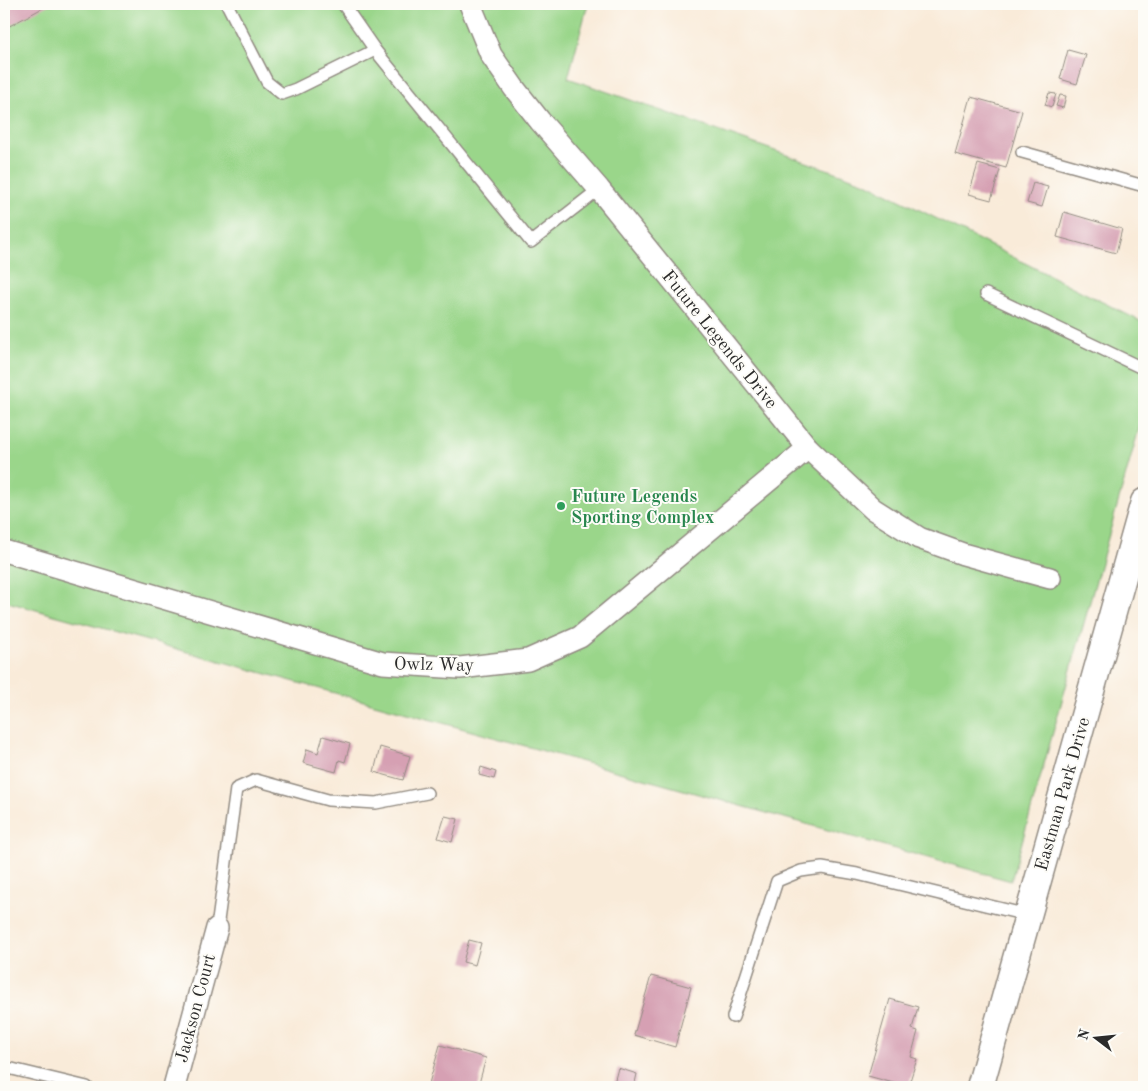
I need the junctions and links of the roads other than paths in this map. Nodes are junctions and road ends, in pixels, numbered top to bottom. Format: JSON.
{"nodes":[{"id":1,"x":227,"y":4,"type":"edge"},
{"id":2,"x":343,"y":4,"type":"edge"},
{"id":3,"x":470,"y":4,"type":"edge"},
{"id":4,"x":375,"y":50,"type":"junction"},
{"id":5,"x":1022,"y":152,"type":"dead end"},
{"id":6,"x":1144,"y":186,"type":"edge"},
{"id":7,"x":599,"y":189,"type":"junction"},
{"id":8,"x":986,"y":294,"type":"dead end"},
{"id":9,"x":1144,"y":369,"type":"edge"},
{"id":10,"x":808,"y":448,"type":"junction"},
{"id":11,"x":1144,"y":502,"type":"edge"},
{"id":12,"x":4,"y":551,"type":"edge"},
{"id":13,"x":1050,"y":578,"type":"dead end"},
{"id":14,"x":427,"y":793,"type":"dead end"},
{"id":15,"x":1027,"y":915,"type":"junction"},
{"id":16,"x":217,"y":928,"type":"joint"},
{"id":17,"x":733,"y":1017,"type":"dead end"},
{"id":18,"x":4,"y":1067,"type":"edge"},
{"id":19,"x":87,"y":1087,"type":"edge"},
{"id":20,"x":174,"y":1087,"type":"edge"},
{"id":21,"x":980,"y":1087,"type":"edge"}],
"edges":[{"from":1,"to":4,"type":"lane"},
{"from":2,"to":4,"type":"lane"},
{"from":3,"to":7,"type":"street","name":"Future Legends Drive"},
{"from":4,"to":7,"type":"lane"},
{"from":5,"to":6,"type":"lane"},
{"from":7,"to":10,"type":"street","name":"Future Legends Drive"},
{"from":8,"to":9,"type":"lane"},
{"from":10,"to":12,"type":"street","name":"Owlz Way"},
{"from":10,"to":13,"type":"street","name":"Future Legends Drive"},
{"from":11,"to":15,"type":"street","name":"Eastman Park Drive"},
{"from":14,"to":16,"type":"lane"},
{"from":15,"to":17,"type":"lane"},
{"from":15,"to":21,"type":"street","name":"Eastman Park Drive"},
{"from":16,"to":20,"type":"street","name":"Jackson Court"},
{"from":18,"to":19,"type":"lane"}]}
